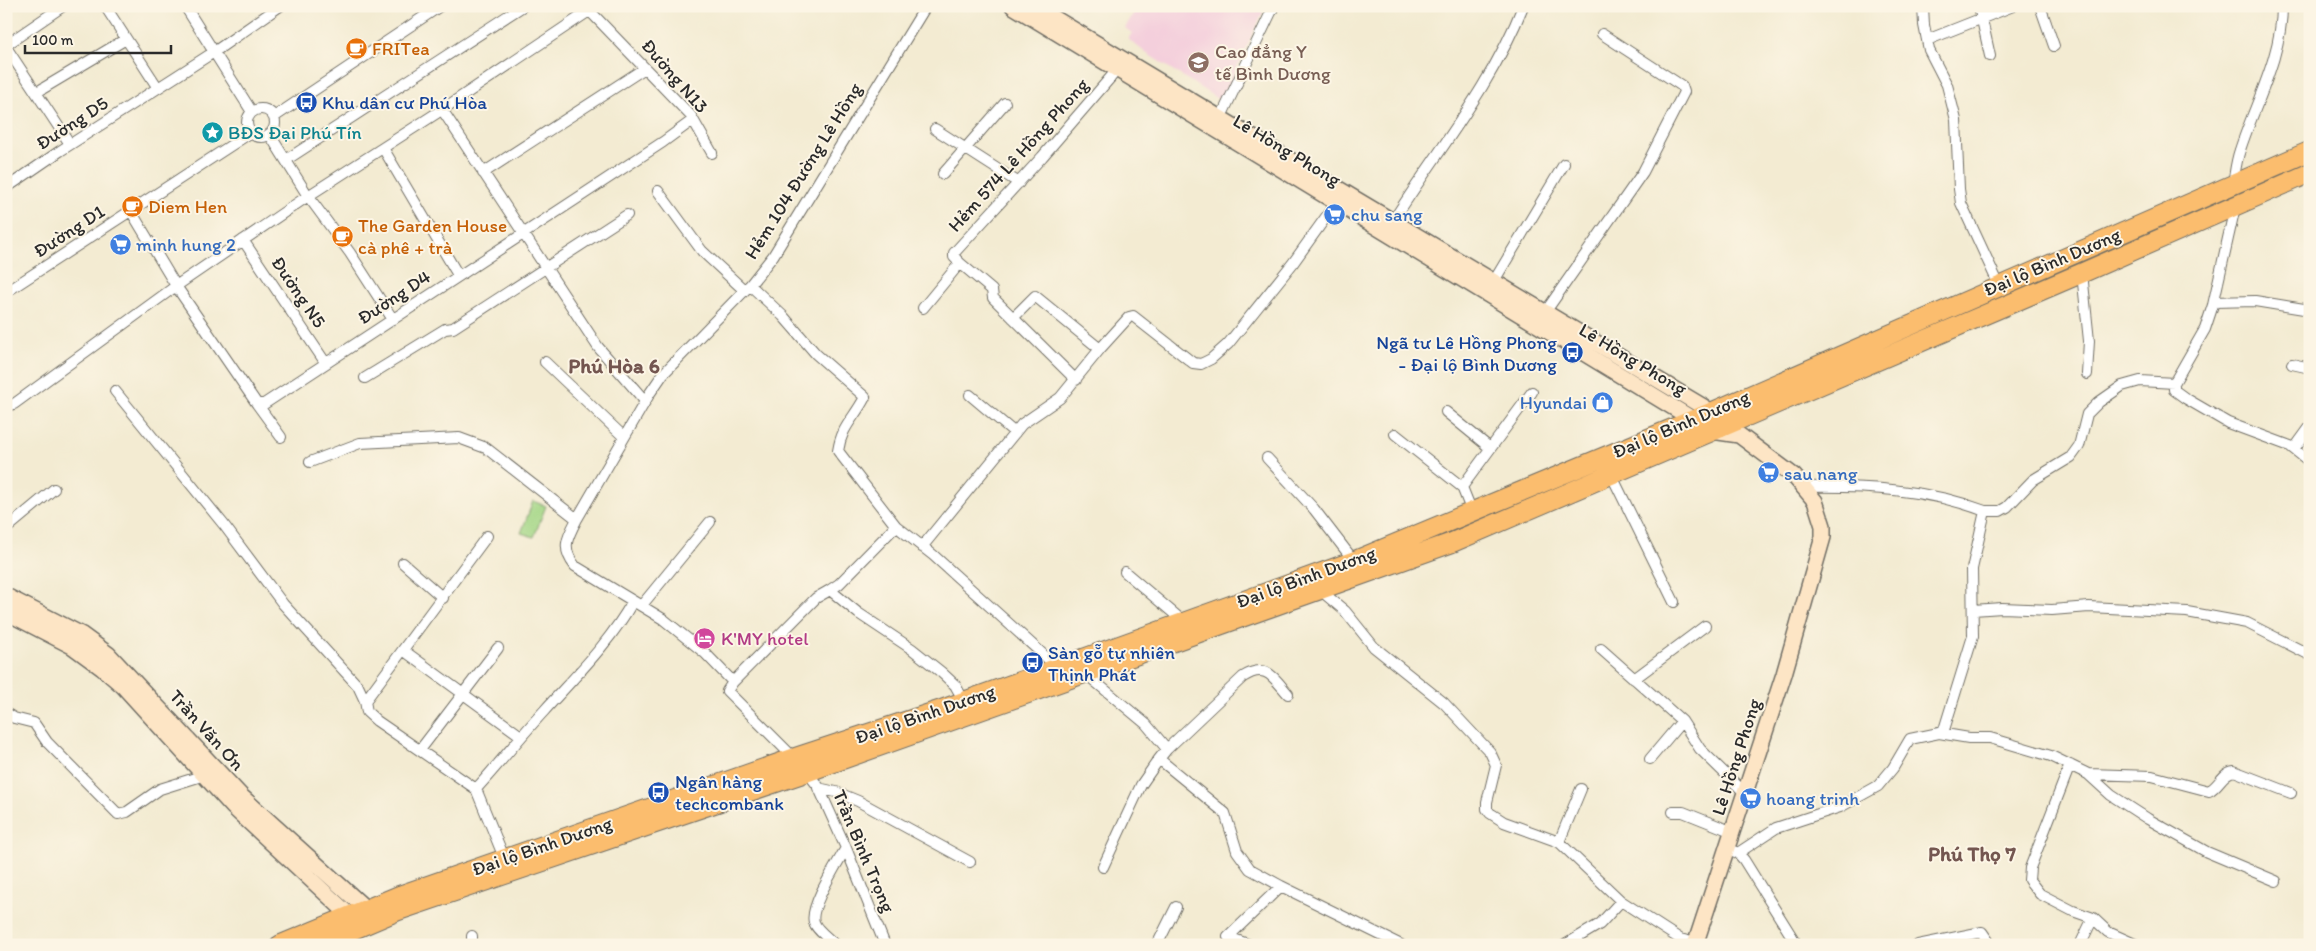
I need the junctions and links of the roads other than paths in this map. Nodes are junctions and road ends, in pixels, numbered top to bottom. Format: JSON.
{"nodes":[{"id":1,"x":63,"y":6,"type":"edge"},
{"id":2,"x":106,"y":6,"type":"edge"},
{"id":3,"x":185,"y":6,"type":"edge"},
{"id":4,"x":280,"y":6,"type":"edge"},
{"id":5,"x":440,"y":6,"type":"edge"},
{"id":6,"x":523,"y":6,"type":"edge"},
{"id":7,"x":926,"y":6,"type":"edge"},
{"id":8,"x":1012,"y":6,"type":"edge"},
{"id":9,"x":1034,"y":6,"type":"edge"},
{"id":10,"x":1274,"y":6,"type":"edge"},
{"id":11,"x":1523,"y":6,"type":"edge"},
{"id":12,"x":1923,"y":6,"type":"edge"},
{"id":13,"x":1979,"y":6,"type":"edge"},
{"id":14,"x":2013,"y":6,"type":"edge"},
{"id":15,"x":2040,"y":6,"type":"edge"},
{"id":16,"x":2282,"y":6,"type":"edge"},
{"id":17,"x":587,"y":9,"type":"edge"},
{"id":18,"x":1982,"y":18,"type":"junction"},
{"id":19,"x":1602,"y":34,"type":"dead end"},
{"id":20,"x":126,"y":39,"type":"junction"},
{"id":21,"x":1927,"y":40,"type":"junction"},
{"id":22,"x":6,"y":46,"type":"edge"},
{"id":23,"x":2054,"y":46,"type":"dead end"},
{"id":24,"x":214,"y":52,"type":"junction"},
{"id":25,"x":1990,"y":56,"type":"dead end"},
{"id":26,"x":646,"y":68,"type":"junction"},
{"id":27,"x":1117,"y":70,"type":"junction"},
{"id":28,"x":158,"y":88,"type":"junction"},
{"id":29,"x":37,"y":92,"type":"junction"},
{"id":30,"x":1005,"y":102,"type":"dead end"},
{"id":31,"x":440,"y":111,"type":"junction"},
{"id":32,"x":252,"y":112,"type":"junction"},
{"id":33,"x":274,"y":117,"type":"junction"},
{"id":34,"x":1220,"y":119,"type":"junction"},
{"id":35,"x":693,"y":120,"type":"junction"},
{"id":36,"x":934,"y":129,"type":"dead end"},
{"id":37,"x":250,"y":133,"type":"junction"},
{"id":38,"x":270,"y":134,"type":"junction"},
{"id":39,"x":70,"y":144,"type":"junction"},
{"id":40,"x":383,"y":148,"type":"junction"},
{"id":41,"x":966,"y":149,"type":"junction"},
{"id":42,"x":2310,"y":151,"type":"edge"},
{"id":43,"x":712,"y":153,"type":"dead end"},
{"id":44,"x":286,"y":160,"type":"junction"},
{"id":45,"x":1564,"y":164,"type":"dead end"},
{"id":46,"x":484,"y":173,"type":"junction"},
{"id":47,"x":943,"y":174,"type":"dead end"},
{"id":48,"x":2307,"y":176,"type":"edge"},
{"id":49,"x":1019,"y":183,"type":"junction"},
{"id":50,"x":8,"y":184,"type":"edge"},
{"id":51,"x":2233,"y":184,"type":"junction"},
{"id":52,"x":658,"y":192,"type":"dead end"},
{"id":53,"x":308,"y":196,"type":"junction"},
{"id":54,"x":1336,"y":203,"type":"junction"},
{"id":55,"x":2235,"y":207,"type":"junction"},
{"id":56,"x":131,"y":211,"type":"junction"},
{"id":57,"x":627,"y":215,"type":"dead end"},
{"id":58,"x":1393,"y":221,"type":"junction"},
{"id":59,"x":523,"y":233,"type":"junction"},
{"id":60,"x":244,"y":240,"type":"junction"},
{"id":61,"x":960,"y":263,"type":"junction"},
{"id":62,"x":545,"y":268,"type":"junction"},
{"id":63,"x":2082,"y":273,"type":"junction"},
{"id":64,"x":458,"y":275,"type":"junction"},
{"id":65,"x":1494,"y":281,"type":"junction"},
{"id":66,"x":1999,"y":285,"type":"junction"},
{"id":67,"x":176,"y":286,"type":"junction"},
{"id":68,"x":747,"y":288,"type":"junction"},
{"id":69,"x":6,"y":292,"type":"edge"},
{"id":70,"x":2214,"y":302,"type":"junction"},
{"id":71,"x":923,"y":308,"type":"dead end"},
{"id":72,"x":2310,"y":310,"type":"edge"},
{"id":73,"x":1546,"y":311,"type":"junction"},
{"id":74,"x":392,"y":318,"type":"junction"},
{"id":75,"x":1013,"y":318,"type":"junction"},
{"id":76,"x":1100,"y":350,"type":"junction"},
{"id":77,"x":325,"y":362,"type":"junction"},
{"id":78,"x":545,"y":362,"type":"dead end"},
{"id":79,"x":2292,"y":364,"type":"dead end"},
{"id":80,"x":2310,"y":368,"type":"edge"},
{"id":81,"x":2087,"y":374,"type":"dead end"},
{"id":82,"x":366,"y":378,"type":"dead end"},
{"id":83,"x":1076,"y":380,"type":"junction"},
{"id":84,"x":2174,"y":383,"type":"junction"},
{"id":85,"x":115,"y":391,"type":"dead end"},
{"id":86,"x":1532,"y":392,"type":"dead end"},
{"id":87,"x":970,"y":395,"type":"dead end"},
{"id":88,"x":645,"y":401,"type":"junction"},
{"id":89,"x":261,"y":404,"type":"junction"},
{"id":90,"x":6,"y":406,"type":"edge"},
{"id":91,"x":1446,"y":412,"type":"dead end"},
{"id":92,"x":1712,"y":412,"type":"junction"},
{"id":93,"x":1694,"y":420,"type":"junction"},
{"id":94,"x":2310,"y":427,"type":"edge"},
{"id":95,"x":1735,"y":430,"type":"junction"},
{"id":96,"x":1712,"y":431,"type":"junction"},
{"id":97,"x":1015,"y":433,"type":"junction"},
{"id":98,"x":1395,"y":434,"type":"dead end"},
{"id":99,"x":281,"y":437,"type":"dead end"},
{"id":100,"x":624,"y":437,"type":"junction"},
{"id":101,"x":1490,"y":448,"type":"junction"},
{"id":102,"x":2294,"y":449,"type":"junction"},
{"id":103,"x":1267,"y":458,"type":"dead end"},
{"id":104,"x":310,"y":462,"type":"dead end"},
{"id":105,"x":2310,"y":462,"type":"edge"},
{"id":106,"x":1611,"y":474,"type":"junction"},
{"id":107,"x":1462,"y":486,"type":"junction"},
{"id":108,"x":1805,"y":487,"type":"junction"},
{"id":109,"x":54,"y":489,"type":"dead end"},
{"id":110,"x":1985,"y":511,"type":"junction"},
{"id":111,"x":1472,"y":512,"type":"junction"},
{"id":112,"x":577,"y":520,"type":"junction"},
{"id":113,"x":710,"y":522,"type":"dead end"},
{"id":114,"x":896,"y":526,"type":"junction"},
{"id":115,"x":6,"y":530,"type":"edge"},
{"id":116,"x":487,"y":536,"type":"dead end"},
{"id":117,"x":922,"y":547,"type":"junction"},
{"id":118,"x":1354,"y":561,"type":"junction"},
{"id":119,"x":404,"y":563,"type":"dead end"},
{"id":120,"x":1125,"y":572,"type":"dead end"},
{"id":121,"x":830,"y":590,"type":"junction"},
{"id":122,"x":1320,"y":590,"type":"junction"},
{"id":123,"x":6,"y":596,"type":"edge"},
{"id":124,"x":442,"y":598,"type":"junction"},
{"id":125,"x":1674,"y":602,"type":"dead end"},
{"id":126,"x":638,"y":603,"type":"junction"},
{"id":127,"x":1973,"y":610,"type":"junction"},
{"id":128,"x":6,"y":612,"type":"edge"},
{"id":129,"x":1184,"y":622,"type":"junction"},
{"id":130,"x":1705,"y":626,"type":"dead end"},
{"id":131,"x":498,"y":648,"type":"dead end"},
{"id":132,"x":1601,"y":649,"type":"dead end"},
{"id":133,"x":403,"y":650,"type":"junction"},
{"id":134,"x":2310,"y":655,"type":"edge"},
{"id":135,"x":1058,"y":668,"type":"junction"},
{"id":136,"x":1086,"y":674,"type":"junction"},
{"id":137,"x":1634,"y":679,"type":"junction"},
{"id":138,"x":733,"y":682,"type":"junction"},
{"id":139,"x":463,"y":694,"type":"junction"},
{"id":140,"x":1288,"y":694,"type":"dead end"},
{"id":141,"x":365,"y":701,"type":"junction"},
{"id":142,"x":964,"y":701,"type":"junction"},
{"id":143,"x":6,"y":713,"type":"edge"},
{"id":144,"x":1682,"y":721,"type":"junction"},
{"id":145,"x":1943,"y":733,"type":"junction"},
{"id":146,"x":522,"y":736,"type":"junction"},
{"id":147,"x":1167,"y":749,"type":"junction"},
{"id":148,"x":420,"y":750,"type":"junction"},
{"id":149,"x":794,"y":758,"type":"junction"},
{"id":150,"x":1159,"y":759,"type":"junction"},
{"id":151,"x":1650,"y":759,"type":"dead end"},
{"id":152,"x":2070,"y":765,"type":"junction"},
{"id":153,"x":210,"y":773,"type":"junction"},
{"id":154,"x":2088,"y":774,"type":"junction"},
{"id":155,"x":813,"y":780,"type":"junction"},
{"id":156,"x":1581,"y":789,"type":"dead end"},
{"id":157,"x":476,"y":790,"type":"junction"},
{"id":158,"x":1745,"y":793,"type":"junction"},
{"id":159,"x":2291,"y":793,"type":"dead end"},
{"id":160,"x":1673,"y":812,"type":"dead end"},
{"id":161,"x":1733,"y":832,"type":"junction"},
{"id":162,"x":1558,"y":842,"type":"junction"},
{"id":163,"x":846,"y":848,"type":"junction"},
{"id":164,"x":1733,"y":851,"type":"junction"},
{"id":165,"x":505,"y":860,"type":"junction"},
{"id":166,"x":970,"y":862,"type":"dead end"},
{"id":167,"x":1103,"y":867,"type":"dead end"},
{"id":168,"x":2276,"y":882,"type":"dead end"},
{"id":169,"x":1281,"y":886,"type":"junction"},
{"id":170,"x":1622,"y":901,"type":"junction"},
{"id":171,"x":1176,"y":907,"type":"dead end"},
{"id":172,"x":358,"y":912,"type":"junction"},
{"id":173,"x":2093,"y":918,"type":"junction"},
{"id":174,"x":1229,"y":941,"type":"edge"},
{"id":175,"x":1695,"y":944,"type":"edge"},
{"id":176,"x":280,"y":945,"type":"edge"},
{"id":177,"x":317,"y":945,"type":"edge"},
{"id":178,"x":835,"y":945,"type":"edge"},
{"id":179,"x":885,"y":945,"type":"edge"},
{"id":180,"x":1157,"y":945,"type":"edge"},
{"id":181,"x":1250,"y":945,"type":"edge"},
{"id":182,"x":1401,"y":945,"type":"edge"},
{"id":183,"x":1565,"y":945,"type":"edge"},
{"id":184,"x":1797,"y":945,"type":"edge"},
{"id":185,"x":1918,"y":945,"type":"edge"},
{"id":186,"x":1991,"y":945,"type":"edge"},
{"id":187,"x":2080,"y":945,"type":"edge"},
{"id":188,"x":2138,"y":945,"type":"edge"}],
"edges":[{"from":1,"to":22,"type":"street"},
{"from":2,"to":20,"type":"street"},
{"from":3,"to":24,"type":"street"},
{"from":4,"to":24,"type":"street","name":"Đường D5"},
{"from":5,"to":33,"type":"street"},
{"from":6,"to":44,"type":"street"},
{"from":7,"to":68,"type":"street","name":"Hẻm 104 Đường Lê Hồng"},
{"from":8,"to":27,"type":"street","name":"Lê Hồng Phong"},
{"from":9,"to":34,"type":"street","name":"Lê Hồng Phong"},
{"from":10,"to":34,"type":"street"},
{"from":11,"to":58,"type":"street"},
{"from":12,"to":21,"type":"street"},
{"from":13,"to":18,"type":"street"},
{"from":14,"to":18,"type":"street"},
{"from":15,"to":23,"type":"street"},
{"from":16,"to":51,"type":"street"},
{"from":17,"to":26,"type":"street","name":"Đường N13"},
{"from":17,"to":31,"type":"street"},
{"from":18,"to":21,"type":"street"},
{"from":18,"to":25,"type":"street"},
{"from":19,"to":73,"type":"street"},
{"from":20,"to":28,"type":"street"},
{"from":20,"to":29,"type":"street"},
{"from":21,"to":66,"type":"street"},
{"from":22,"to":29,"type":"street"},
{"from":24,"to":28,"type":"street","name":"Đường D5"},
{"from":24,"to":32,"type":"street"},
{"from":26,"to":35,"type":"street","name":"Đường N13"},
{"from":26,"to":46,"type":"street"},
{"from":27,"to":49,"type":"street","name":"Hẻm 574 Lê Hồng Phong"},
{"from":27,"to":54,"type":"street","name":"Lê Hồng Phong"},
{"from":28,"to":39,"type":"street","name":"Đường D5"},
{"from":29,"to":39,"type":"street"},
{"from":30,"to":41,"type":"street"},
{"from":31,"to":40,"type":"street"},
{"from":31,"to":46,"type":"street"},
{"from":32,"to":33,"type":"street"},
{"from":32,"to":37,"type":"street"},
{"from":33,"to":38,"type":"street"},
{"from":34,"to":58,"type":"street","name":"Lê Hồng Phong"},
{"from":35,"to":43,"type":"street","name":"Đường N13"},
{"from":35,"to":59,"type":"street","name":"Đường D4"},
{"from":36,"to":41,"type":"street"},
{"from":37,"to":38,"type":"street"},
{"from":37,"to":56,"type":"street","name":"Đường D1"},
{"from":38,"to":44,"type":"street"},
{"from":39,"to":50,"type":"street","name":"Đường D5"},
{"from":40,"to":53,"type":"street"},
{"from":40,"to":64,"type":"street"},
{"from":41,"to":47,"type":"street"},
{"from":41,"to":49,"type":"street"},
{"from":42,"to":51,"type":"highway","name":"Đại lộ Bình Dương"},
{"from":44,"to":53,"type":"street"},
{"from":45,"to":65,"type":"street"},
{"from":46,"to":59,"type":"street"},
{"from":48,"to":55,"type":"highway","name":"Đại lộ Bình Dương"},
{"from":49,"to":61,"type":"street","name":"Hẻm 574 Lê Hồng Phong"},
{"from":51,"to":66,"type":"highway","name":"Đại lộ Bình Dương"},
{"from":52,"to":68,"type":"street"},
{"from":53,"to":60,"type":"street"},
{"from":53,"to":74,"type":"street"},
{"from":54,"to":76,"type":"street"},
{"from":54,"to":93,"type":"street","name":"Lê Hồng Phong"},
{"from":55,"to":63,"type":"highway","name":"Đại lộ Bình Dương"},
{"from":55,"to":70,"type":"street"},
{"from":56,"to":67,"type":"street"},
{"from":56,"to":69,"type":"street","name":"Đường D1"},
{"from":57,"to":62,"type":"street"},
{"from":58,"to":65,"type":"street","name":"Lê Hồng Phong"},
{"from":59,"to":62,"type":"street"},
{"from":59,"to":64,"type":"street","name":"Đường D4"},
{"from":60,"to":67,"type":"street"},
{"from":60,"to":77,"type":"street","name":"Đường N5"},
{"from":61,"to":71,"type":"street"},
{"from":61,"to":75,"type":"street"},
{"from":62,"to":82,"type":"street"},
{"from":62,"to":88,"type":"street"},
{"from":63,"to":81,"type":"street"},
{"from":63,"to":95,"type":"highway","name":"Đại lộ Bình Dương"},
{"from":64,"to":74,"type":"street","name":"Đường D4"},
{"from":65,"to":73,"type":"street","name":"Lê Hồng Phong"},
{"from":66,"to":92,"type":"highway","name":"Đại lộ Bình Dương"},
{"from":67,"to":89,"type":"street"},
{"from":67,"to":90,"type":"street"},
{"from":68,"to":88,"type":"street","name":"Hẻm 104 Đường Lê Hồng"},
{"from":68,"to":114,"type":"street"},
{"from":70,"to":72,"type":"street"},
{"from":70,"to":84,"type":"street"},
{"from":73,"to":92,"type":"street","name":"Lê Hồng Phong"},
{"from":74,"to":77,"type":"street","name":"Đường D4"},
{"from":75,"to":76,"type":"street"},
{"from":75,"to":83,"type":"street"},
{"from":76,"to":83,"type":"street"},
{"from":77,"to":89,"type":"street","name":"Đường D4"},
{"from":78,"to":100,"type":"street"},
{"from":79,"to":80,"type":"street"},
{"from":83,"to":97,"type":"street"},
{"from":84,"to":102,"type":"street"},
{"from":84,"to":110,"type":"street"},
{"from":85,"to":141,"type":"street"},
{"from":86,"to":101,"type":"street"},
{"from":87,"to":97,"type":"street"},
{"from":88,"to":100,"type":"street","name":"Hẻm 104 Đường Lê Hồng"},
{"from":89,"to":99,"type":"street"},
{"from":91,"to":101,"type":"street"},
{"from":92,"to":93,"type":"highway","name":"Đại lộ Bình Dương"},
{"from":92,"to":95,"type":"highway"},
{"from":93,"to":96,"type":"highway"},
{"from":93,"to":111,"type":"highway","name":"Đại lộ Bình Dương"},
{"from":94,"to":102,"type":"street"},
{"from":95,"to":96,"type":"highway","name":"Đại lộ Bình Dương"},
{"from":95,"to":108,"type":"street","name":"Lê Hồng Phong"},
{"from":96,"to":106,"type":"highway","name":"Đại lộ Bình Dương"},
{"from":97,"to":117,"type":"street"},
{"from":98,"to":107,"type":"street"},
{"from":100,"to":112,"type":"street","name":"Hẻm 104 Đường Lê Hồng"},
{"from":101,"to":107,"type":"street"},
{"from":102,"to":105,"type":"street"},
{"from":103,"to":118,"type":"street"},
{"from":104,"to":112,"type":"street"},
{"from":106,"to":122,"type":"highway","name":"Đại lộ Bình Dương"},
{"from":106,"to":125,"type":"street"},
{"from":107,"to":111,"type":"street"},
{"from":108,"to":110,"type":"street"},
{"from":108,"to":158,"type":"street","name":"Lê Hồng Phong"},
{"from":109,"to":115,"type":"street"},
{"from":110,"to":127,"type":"street"},
{"from":111,"to":118,"type":"highway","name":"Đại lộ Bình Dương"},
{"from":112,"to":126,"type":"street","name":"Hẻm 104 Đường Lê Hồng"},
{"from":113,"to":126,"type":"street"},
{"from":114,"to":117,"type":"street"},
{"from":114,"to":121,"type":"street"},
{"from":116,"to":124,"type":"street"},
{"from":117,"to":135,"type":"street"},
{"from":118,"to":129,"type":"highway","name":"Đại lộ Bình Dương"},
{"from":119,"to":124,"type":"street"},
{"from":120,"to":129,"type":"street"},
{"from":121,"to":138,"type":"street"},
{"from":121,"to":142,"type":"street"},
{"from":122,"to":136,"type":"highway","name":"Đại lộ Bình Dương"},
{"from":122,"to":162,"type":"street"},
{"from":123,"to":153,"type":"street","name":"Trần Văn Ơn"},
{"from":124,"to":133,"type":"street"},
{"from":126,"to":138,"type":"street","name":"Hẻm 104 Đường Lê Hồng"},
{"from":126,"to":146,"type":"street"},
{"from":127,"to":134,"type":"street"},
{"from":127,"to":145,"type":"street"},
{"from":128,"to":153,"type":"street","name":"Trần Văn Ơn"},
{"from":129,"to":135,"type":"highway","name":"Đại lộ Bình Dương"},
{"from":130,"to":137,"type":"street"},
{"from":131,"to":139,"type":"street"},
{"from":132,"to":137,"type":"street"},
{"from":133,"to":139,"type":"street"},
{"from":133,"to":141,"type":"street"},
{"from":135,"to":142,"type":"highway","name":"Đại lộ Bình Dương"},
{"from":136,"to":147,"type":"street"},
{"from":136,"to":155,"type":"highway","name":"Đại lộ Bình Dương"},
{"from":137,"to":144,"type":"street"},
{"from":138,"to":149,"type":"street"},
{"from":139,"to":146,"type":"street"},
{"from":139,"to":148,"type":"street"},
{"from":140,"to":147,"type":"street"},
{"from":141,"to":148,"type":"street"},
{"from":142,"to":149,"type":"highway","name":"Đại lộ Bình Dương"},
{"from":143,"to":153,"type":"street"},
{"from":144,"to":151,"type":"street"},
{"from":144,"to":158,"type":"street"},
{"from":145,"to":152,"type":"street"},
{"from":145,"to":164,"type":"street"},
{"from":146,"to":157,"type":"street"},
{"from":147,"to":150,"type":"street"},
{"from":148,"to":157,"type":"street"},
{"from":149,"to":155,"type":"highway"},
{"from":149,"to":165,"type":"highway","name":"Đại lộ Bình Dương"},
{"from":150,"to":167,"type":"street"},
{"from":150,"to":169,"type":"street"},
{"from":152,"to":154,"type":"street"},
{"from":152,"to":173,"type":"street"},
{"from":153,"to":172,"type":"street","name":"Trần Văn Ơn"},
{"from":154,"to":159,"type":"street"},
{"from":154,"to":168,"type":"street"},
{"from":155,"to":163,"type":"street","name":"Trần Bình Trọng"},
{"from":155,"to":166,"type":"street"},
{"from":155,"to":177,"type":"highway","name":"Đại lộ Bình Dương"},
{"from":156,"to":162,"type":"street"},
{"from":157,"to":165,"type":"street"},
{"from":158,"to":161,"type":"street","name":"Lê Hồng Phong"},
{"from":160,"to":161,"type":"street"},
{"from":161,"to":164,"type":"street","name":"Lê Hồng Phong"},
{"from":162,"to":170,"type":"street"},
{"from":163,"to":178,"type":"street"},
{"from":163,"to":179,"type":"street","name":"Trần Bình Trọng"},
{"from":164,"to":175,"type":"street","name":"Lê Hồng Phong"},
{"from":164,"to":184,"type":"street"},
{"from":165,"to":172,"type":"highway","name":"Đại lộ Bình Dương"},
{"from":169,"to":174,"type":"street"},
{"from":169,"to":182,"type":"street"},
{"from":170,"to":175,"type":"street"},
{"from":170,"to":183,"type":"street"},
{"from":171,"to":180,"type":"street"},
{"from":172,"to":176,"type":"highway","name":"Đại lộ Bình Dương"},
{"from":173,"to":187,"type":"street"},
{"from":173,"to":188,"type":"street"},
{"from":174,"to":181,"type":"street"},
{"from":185,"to":186,"type":"street"}]}
